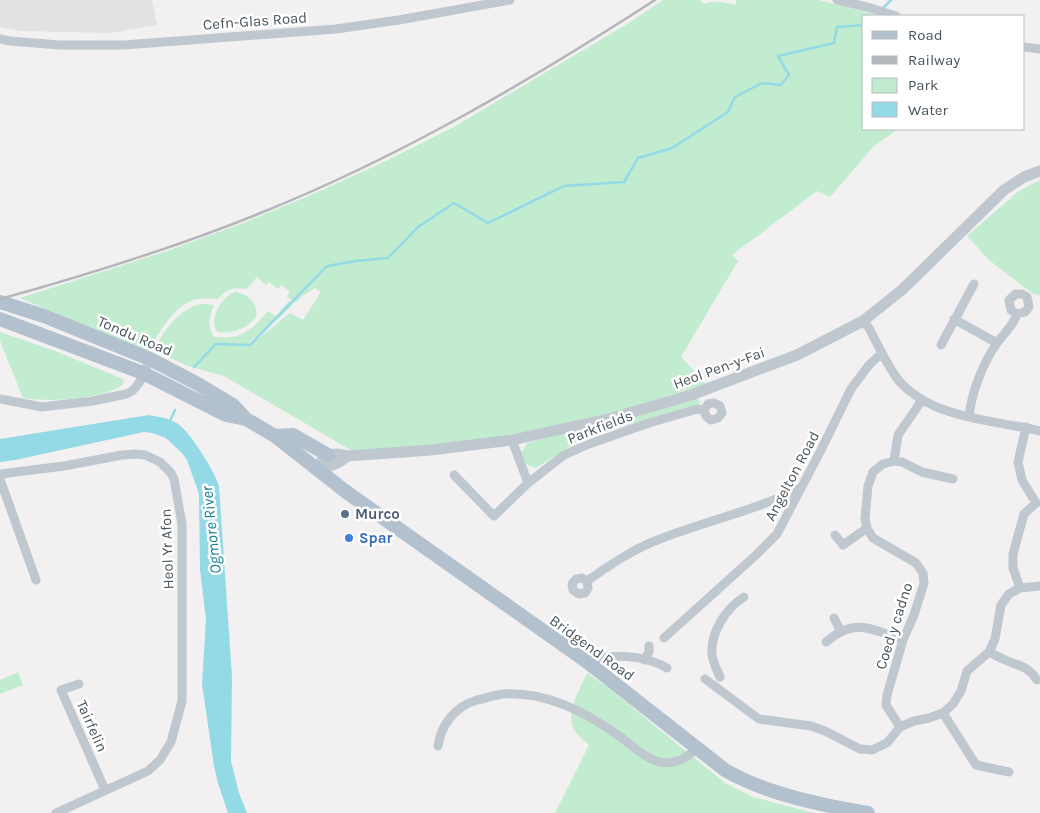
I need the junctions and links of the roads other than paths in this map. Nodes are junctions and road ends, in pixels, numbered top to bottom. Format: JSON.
{"nodes":[{"id":1,"x":510,"y":0,"type":"edge"},
{"id":2,"x":837,"y":0,"type":"edge"},
{"id":3,"x":893,"y":15,"type":"edge"},
{"id":4,"x":0,"y":39,"type":"edge"},
{"id":5,"x":1025,"y":48,"type":"edge"},
{"id":6,"x":1040,"y":49,"type":"edge"},
{"id":7,"x":1040,"y":171,"type":"edge"},
{"id":8,"x":974,"y":284,"type":"dead end"},
{"id":9,"x":0,"y":302,"type":"edge"},
{"id":10,"x":1017,"y":314,"type":"dead end"},
{"id":11,"x":954,"y":319,"type":"junction"},
{"id":12,"x":0,"y":320,"type":"edge"},
{"id":13,"x":863,"y":321,"type":"junction"},
{"id":14,"x":997,"y":343,"type":"junction"},
{"id":15,"x":941,"y":345,"type":"dead end"},
{"id":16,"x":882,"y":354,"type":"junction"},
{"id":17,"x":150,"y":359,"type":"junction"},
{"id":18,"x":143,"y":373,"type":"junction"},
{"id":19,"x":0,"y":399,"type":"edge"},
{"id":20,"x":922,"y":400,"type":"junction"},
{"id":21,"x":704,"y":410,"type":"dead end"},
{"id":22,"x":969,"y":416,"type":"junction"},
{"id":23,"x":246,"y":419,"type":"junction"},
{"id":24,"x":1026,"y":427,"type":"junction"},
{"id":25,"x":1040,"y":431,"type":"edge"},
{"id":26,"x":275,"y":436,"type":"junction"},
{"id":27,"x":512,"y":440,"type":"junction"},
{"id":28,"x":328,"y":456,"type":"junction"},
{"id":29,"x":345,"y":458,"type":"junction"},
{"id":30,"x":894,"y":461,"type":"junction"},
{"id":31,"x":315,"y":468,"type":"junction"},
{"id":32,"x":0,"y":474,"type":"edge"},
{"id":33,"x":454,"y":475,"type":"dead end"},
{"id":34,"x":0,"y":479,"type":"edge"},
{"id":35,"x":953,"y":479,"type":"dead end"},
{"id":36,"x":528,"y":483,"type":"junction"},
{"id":37,"x":338,"y":485,"type":"junction"},
{"id":38,"x":801,"y":488,"type":"junction"},
{"id":39,"x":1038,"y":503,"type":"edge"},
{"id":40,"x":867,"y":528,"type":"junction"},
{"id":41,"x":835,"y":535,"type":"dead end"},
{"id":42,"x":36,"y":580,"type":"dead end"},
{"id":43,"x":587,"y":582,"type":"dead end"},
{"id":44,"x":1040,"y":586,"type":"edge"},
{"id":45,"x":1020,"y":588,"type":"junction"},
{"id":46,"x":744,"y":597,"type":"dead end"},
{"id":47,"x":834,"y":618,"type":"dead end"},
{"id":48,"x":841,"y":632,"type":"junction"},
{"id":49,"x":664,"y":638,"type":"dead end"},
{"id":50,"x":902,"y":640,"type":"junction"},
{"id":51,"x":826,"y":642,"type":"dead end"},
{"id":52,"x":649,"y":646,"type":"dead end"},
{"id":53,"x":989,"y":652,"type":"junction"},
{"id":54,"x":644,"y":660,"type":"junction"},
{"id":55,"x":586,"y":661,"type":"junction"},
{"id":56,"x":1040,"y":667,"type":"edge"},
{"id":57,"x":667,"y":668,"type":"dead end"},
{"id":58,"x":705,"y":679,"type":"dead end"},
{"id":59,"x":79,"y":684,"type":"dead end"},
{"id":60,"x":714,"y":685,"type":"junction"},
{"id":61,"x":943,"y":712,"type":"junction"},
{"id":62,"x":900,"y":727,"type":"junction"},
{"id":63,"x":438,"y":746,"type":"dead end"},
{"id":64,"x":697,"y":748,"type":"junction"},
{"id":65,"x":1009,"y":772,"type":"dead end"},
{"id":66,"x":105,"y":790,"type":"junction"},
{"id":67,"x":56,"y":813,"type":"edge"},
{"id":68,"x":868,"y":813,"type":"edge"}],
"edges":[{"from":1,"to":4,"type":"street","name":"Cefn-Glas Road"},
{"from":2,"to":3,"type":"street"},
{"from":5,"to":6,"type":"street"},
{"from":7,"to":13,"type":"street","name":"Heol Pen-y-Fai"},
{"from":8,"to":11,"type":"street"},
{"from":9,"to":17,"type":"main road","name":"Tondu Road"},
{"from":10,"to":14,"type":"street"},
{"from":11,"to":14,"type":"street"},
{"from":11,"to":15,"type":"street"},
{"from":12,"to":18,"type":"main road","name":"Tondu Road"},
{"from":13,"to":16,"type":"street"},
{"from":13,"to":27,"type":"street","name":"Heol Pen-y-Fai"},
{"from":14,"to":22,"type":"street"},
{"from":16,"to":20,"type":"street"},
{"from":16,"to":38,"type":"street","name":"Angelton Road"},
{"from":17,"to":18,"type":"street"},
{"from":17,"to":23,"type":"main road","name":"Tondu Road"},
{"from":18,"to":19,"type":"street"},
{"from":18,"to":23,"type":"main road","name":"Tondu Road"},
{"from":20,"to":22,"type":"street"},
{"from":20,"to":30,"type":"street"},
{"from":21,"to":36,"type":"street","name":"Parkfields"},
{"from":22,"to":24,"type":"street"},
{"from":23,"to":26,"type":"main road","name":"Tondu Road"},
{"from":24,"to":25,"type":"street"},
{"from":24,"to":39,"type":"street"},
{"from":26,"to":28,"type":"main road"},
{"from":26,"to":31,"type":"main road","name":"Tondu Road"},
{"from":27,"to":29,"type":"street","name":"Heol Pen-y-Fai"},
{"from":27,"to":36,"type":"street"},
{"from":28,"to":29,"type":"street","name":"Heol Pen-y-Fai"},
{"from":28,"to":31,"type":"street"},
{"from":29,"to":31,"type":"street","name":"Heol Pen-y-Fai"},
{"from":29,"to":37,"type":"street"},
{"from":30,"to":35,"type":"street"},
{"from":30,"to":40,"type":"street"},
{"from":31,"to":37,"type":"main road","name":"Bridgend Road"},
{"from":32,"to":66,"type":"street","name":"Heol Yr Afon"},
{"from":33,"to":36,"type":"street","name":"Parkfields"},
{"from":34,"to":42,"type":"street"},
{"from":37,"to":55,"type":"main road","name":"Bridgend Road"},
{"from":38,"to":43,"type":"street"},
{"from":38,"to":49,"type":"street","name":"Angelton Road"},
{"from":39,"to":45,"type":"street"},
{"from":40,"to":41,"type":"street"},
{"from":40,"to":50,"type":"street","name":"Coed y cadno"},
{"from":44,"to":45,"type":"street"},
{"from":45,"to":53,"type":"street"},
{"from":46,"to":60,"type":"street"},
{"from":47,"to":48,"type":"street"},
{"from":48,"to":50,"type":"street"},
{"from":48,"to":51,"type":"street"},
{"from":50,"to":62,"type":"street","name":"Coed y cadno"},
{"from":52,"to":54,"type":"street"},
{"from":53,"to":56,"type":"street"},
{"from":53,"to":61,"type":"street"},
{"from":54,"to":55,"type":"street"},
{"from":54,"to":57,"type":"street"},
{"from":55,"to":64,"type":"main road","name":"Bridgend Road"},
{"from":58,"to":60,"type":"street"},
{"from":59,"to":66,"type":"street","name":"Tairfelin"},
{"from":60,"to":62,"type":"street"},
{"from":61,"to":62,"type":"street"},
{"from":61,"to":65,"type":"street"},
{"from":63,"to":64,"type":"street"},
{"from":64,"to":68,"type":"main road","name":"Bridgend Road"},
{"from":66,"to":67,"type":"street","name":"Heol Yr Afon"}]}
